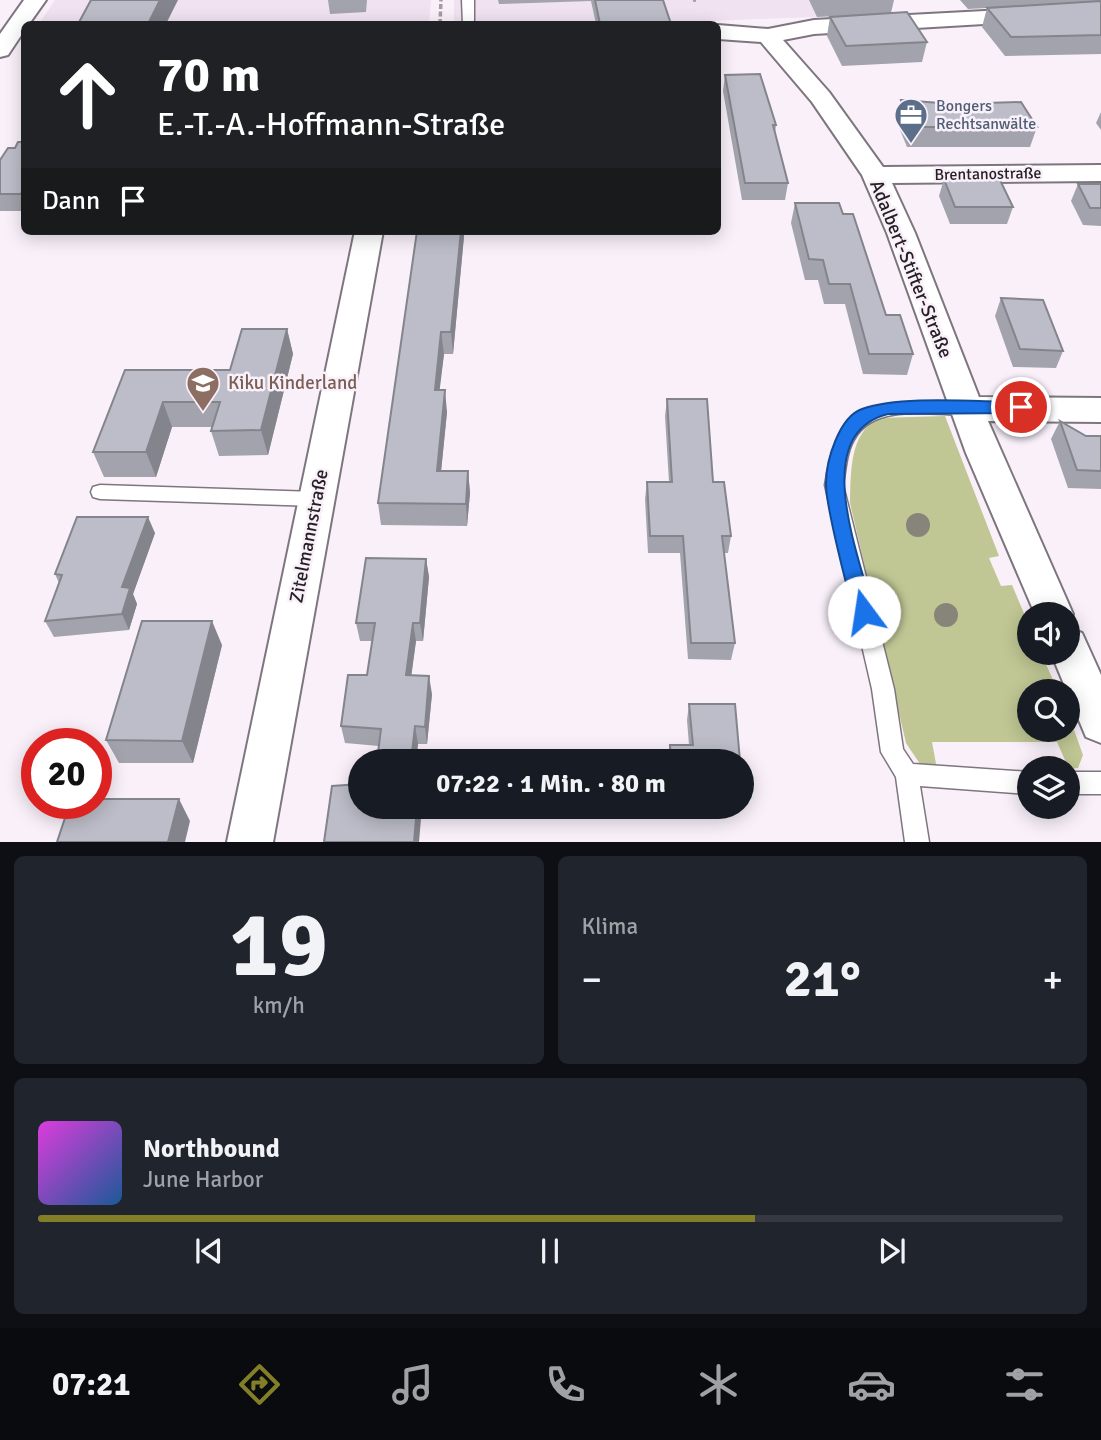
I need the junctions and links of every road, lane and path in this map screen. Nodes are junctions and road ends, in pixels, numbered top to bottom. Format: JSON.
{"nodes":[{"id":1,"x":35,"y":0,"type":"edge"},
{"id":2,"x":440,"y":0,"type":"edge"},
{"id":3,"x":468,"y":0,"type":"edge"},
{"id":4,"x":1101,"y":11,"type":"edge"},
{"id":5,"x":440,"y":21,"type":"edge"},
{"id":6,"x":468,"y":21,"type":"edge"},
{"id":7,"x":721,"y":32,"type":"edge"},
{"id":8,"x":768,"y":36,"type":"junction"},
{"id":9,"x":0,"y":50,"type":"edge"},
{"id":10,"x":21,"y":61,"type":"edge"},
{"id":11,"x":0,"y":62,"type":"edge"},
{"id":12,"x":1101,"y":173,"type":"edge"},
{"id":13,"x":876,"y":175,"type":"junction"},
{"id":14,"x":368,"y":235,"type":"edge"},
{"id":15,"x":966,"y":409,"type":"junction"},
{"id":16,"x":1101,"y":410,"type":"edge"},
{"id":17,"x":100,"y":492,"type":"dead end"},
{"id":18,"x":316,"y":499,"type":"junction"},
{"id":19,"x":1049,"y":602,"type":"edge"},
{"id":20,"x":1076,"y":665,"type":"edge"},
{"id":21,"x":1101,"y":724,"type":"edge"},
{"id":22,"x":906,"y":774,"type":"junction"},
{"id":23,"x":1017,"y":782,"type":"edge"},
{"id":24,"x":1080,"y":783,"type":"edge"},
{"id":25,"x":1101,"y":783,"type":"edge"},
{"id":26,"x":250,"y":842,"type":"edge"},
{"id":27,"x":917,"y":842,"type":"edge"}],
"edges":[{"from":1,"to":9,"type":"street"},
{"from":2,"to":5,"type":"path"},
{"from":3,"to":6,"type":"lane"},
{"from":4,"to":8,"type":"street"},
{"from":7,"to":8,"type":"street"},
{"from":8,"to":13,"type":"street","name":"Adalbert-Stifter-Straße"},
{"from":10,"to":11,"type":"street"},
{"from":12,"to":13,"type":"street","name":"Brentanostraße"},
{"from":13,"to":15,"type":"street","name":"Adalbert-Stifter-Straße"},
{"from":14,"to":18,"type":"street","name":"Zitelmannstraße"},
{"from":15,"to":16,"type":"street"},
{"from":15,"to":19,"type":"street","name":"Adalbert-Stifter-Straße"},
{"from":15,"to":22,"type":"lane"},
{"from":17,"to":18,"type":"lane"},
{"from":18,"to":26,"type":"street","name":"Zitelmannstraße"},
{"from":20,"to":21,"type":"street"},
{"from":22,"to":23,"type":"lane"},
{"from":22,"to":27,"type":"lane"},
{"from":24,"to":25,"type":"lane"}]}
